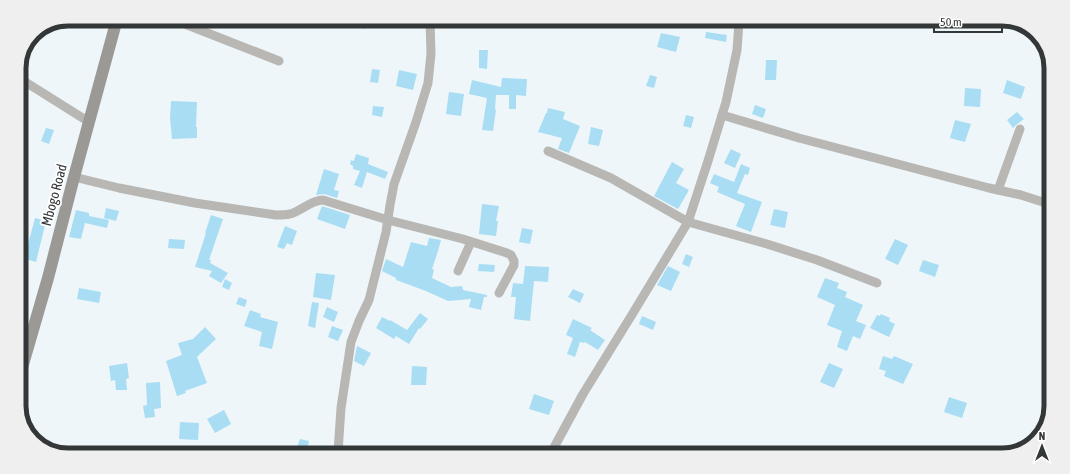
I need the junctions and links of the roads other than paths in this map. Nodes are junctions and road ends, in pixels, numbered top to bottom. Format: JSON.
{"nodes":[{"id":1,"x":115,"y":26,"type":"edge"},
{"id":2,"x":190,"y":26,"type":"edge"},
{"id":3,"x":430,"y":26,"type":"edge"},
{"id":4,"x":739,"y":26,"type":"edge"},
{"id":5,"x":279,"y":61,"type":"dead end"},
{"id":6,"x":26,"y":82,"type":"edge"},
{"id":7,"x":722,"y":115,"type":"junction"},
{"id":8,"x":89,"y":122,"type":"junction"},
{"id":9,"x":1020,"y":129,"type":"dead end"},
{"id":10,"x":548,"y":151,"type":"dead end"},
{"id":11,"x":74,"y":177,"type":"junction"},
{"id":12,"x":998,"y":190,"type":"junction"},
{"id":13,"x":1044,"y":202,"type":"edge"},
{"id":14,"x":388,"y":220,"type":"junction"},
{"id":15,"x":688,"y":222,"type":"junction"},
{"id":16,"x":471,"y":242,"type":"junction"},
{"id":17,"x":458,"y":271,"type":"dead end"},
{"id":18,"x":877,"y":283,"type":"dead end"},
{"id":19,"x":499,"y":293,"type":"dead end"},
{"id":20,"x":26,"y":334,"type":"edge"},
{"id":21,"x":31,"y":338,"type":"junction"},
{"id":22,"x":26,"y":355,"type":"edge"},
{"id":23,"x":338,"y":448,"type":"edge"},
{"id":24,"x":554,"y":448,"type":"edge"}],
"edges":[{"from":1,"to":8,"type":"main road","name":"Mbogo Road"},
{"from":2,"to":5,"type":"street"},
{"from":3,"to":14,"type":"street"},
{"from":4,"to":7,"type":"street"},
{"from":6,"to":8,"type":"street"},
{"from":7,"to":12,"type":"street"},
{"from":7,"to":15,"type":"street"},
{"from":8,"to":11,"type":"main road","name":"Mbogo Road"},
{"from":9,"to":12,"type":"street"},
{"from":10,"to":15,"type":"street"},
{"from":11,"to":14,"type":"street"},
{"from":11,"to":21,"type":"main road","name":"Mbogo Road"},
{"from":12,"to":13,"type":"street"},
{"from":14,"to":16,"type":"street"},
{"from":14,"to":23,"type":"street"},
{"from":15,"to":18,"type":"street"},
{"from":15,"to":24,"type":"street"},
{"from":16,"to":17,"type":"street"},
{"from":16,"to":19,"type":"street"},
{"from":20,"to":21,"type":"street"},
{"from":21,"to":22,"type":"main road","name":"Mbogo Road"}]}
